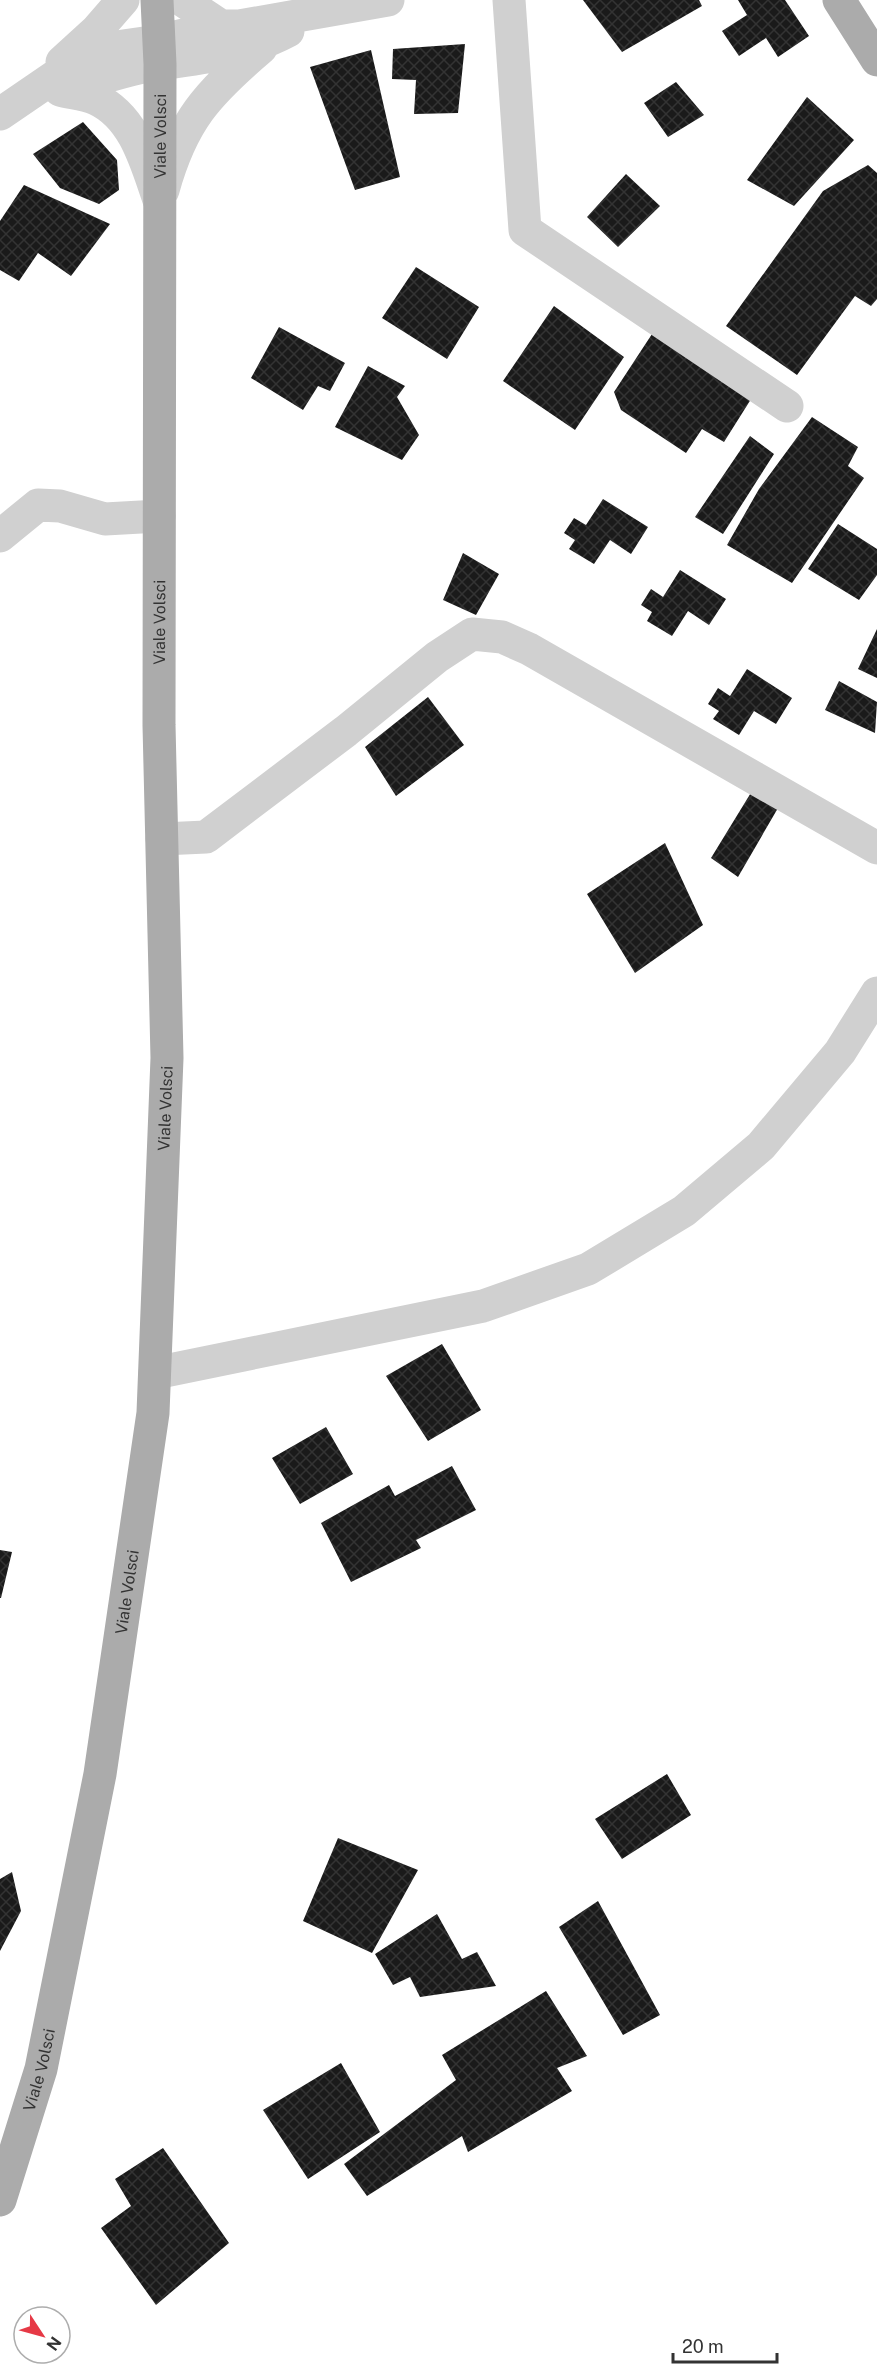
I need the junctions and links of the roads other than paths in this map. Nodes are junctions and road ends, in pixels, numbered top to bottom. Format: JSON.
{"nodes":[{"id":1,"x":123,"y":0,"type":"edge"},
{"id":2,"x":157,"y":0,"type":"edge"},
{"id":3,"x":182,"y":0,"type":"edge"},
{"id":4,"x":388,"y":0,"type":"edge"},
{"id":5,"x":508,"y":0,"type":"edge"},
{"id":6,"x":839,"y":0,"type":"edge"},
{"id":7,"x":321,"y":14,"type":"junction"},
{"id":8,"x":221,"y":26,"type":"junction"},
{"id":9,"x":266,"y":43,"type":"junction"},
{"id":10,"x":159,"y":52,"type":"junction"},
{"id":11,"x":877,"y":60,"type":"edge"},
{"id":12,"x":60,"y":90,"type":"junction"},
{"id":13,"x":8,"y":108,"type":"edge"},
{"id":14,"x":159,"y":202,"type":"junction"},
{"id":15,"x":787,"y":406,"type":"dead end"},
{"id":16,"x":159,"y":516,"type":"junction"},
{"id":17,"x":0,"y":536,"type":"edge"},
{"id":18,"x":162,"y":840,"type":"junction"},
{"id":19,"x":877,"y":848,"type":"edge"},
{"id":20,"x":877,"y":993,"type":"edge"},
{"id":21,"x":155,"y":1373,"type":"junction"},
{"id":22,"x":0,"y":2200,"type":"edge"}],
"edges":[{"from":1,"to":13,"type":"street"},
{"from":2,"to":10,"type":"main road","name":"Viale Volsci"},
{"from":3,"to":8,"type":"street"},
{"from":4,"to":7,"type":"street"},
{"from":5,"to":15,"type":"street"},
{"from":6,"to":11,"type":"main road"},
{"from":7,"to":8,"type":"street"},
{"from":7,"to":9,"type":"street"},
{"from":8,"to":10,"type":"street"},
{"from":9,"to":10,"type":"street"},
{"from":9,"to":14,"type":"street"},
{"from":10,"to":12,"type":"street"},
{"from":10,"to":13,"type":"street"},
{"from":10,"to":14,"type":"main road","name":"Viale Volsci"},
{"from":12,"to":13,"type":"street"},
{"from":12,"to":14,"type":"street"},
{"from":14,"to":16,"type":"main road","name":"Viale Volsci"},
{"from":16,"to":17,"type":"street"},
{"from":16,"to":18,"type":"main road","name":"Viale Volsci"},
{"from":18,"to":19,"type":"street"},
{"from":18,"to":21,"type":"main road","name":"Viale Volsci"},
{"from":20,"to":21,"type":"street"},
{"from":21,"to":22,"type":"main road","name":"Viale Volsci"}]}
